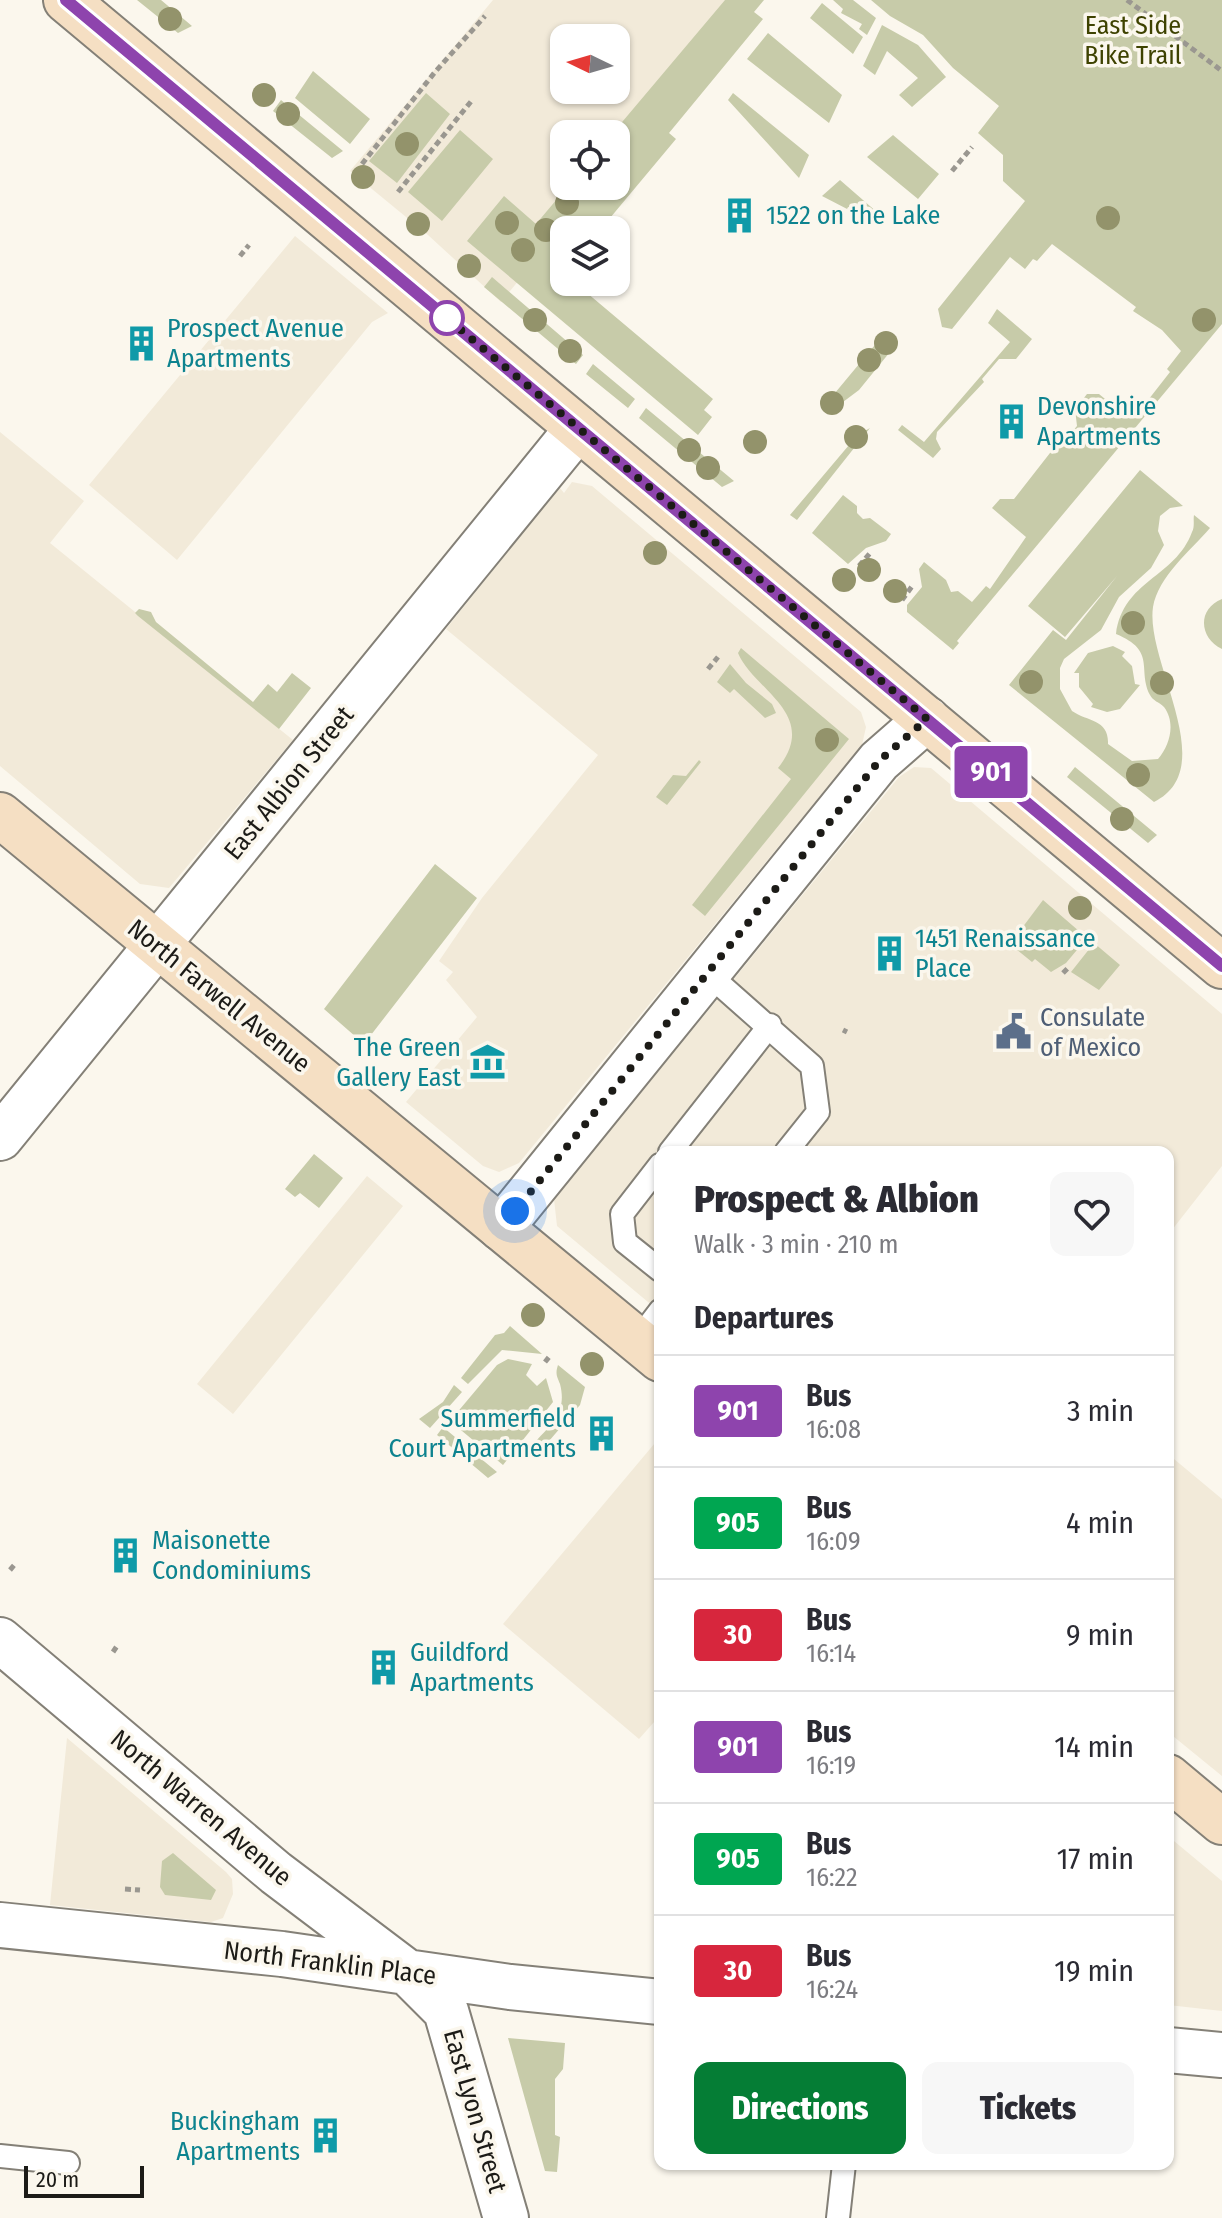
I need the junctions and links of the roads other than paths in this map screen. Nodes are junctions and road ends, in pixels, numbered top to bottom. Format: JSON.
{"nodes":[{"id":1,"x":66,"y":0,"type":"edge"},
{"id":2,"x":578,"y":428,"type":"junction"},
{"id":3,"x":927,"y":719,"type":"junction"},
{"id":4,"x":0,"y":815,"type":"edge"},
{"id":5,"x":157,"y":945,"type":"junction"},
{"id":6,"x":1219,"y":956,"type":"edge"},
{"id":7,"x":707,"y":973,"type":"junction"},
{"id":8,"x":770,"y":1025,"type":"junction"},
{"id":9,"x":0,"y":1138,"type":"edge"},
{"id":10,"x":675,"y":1146,"type":"edge"},
{"id":11,"x":791,"y":1146,"type":"edge"},
{"id":12,"x":654,"y":1173,"type":"edge"},
{"id":13,"x":501,"y":1228,"type":"junction"},
{"id":14,"x":654,"y":1265,"type":"edge"},
{"id":15,"x":652,"y":1337,"type":"edge"},
{"id":16,"x":0,"y":1640,"type":"edge"},
{"id":17,"x":1174,"y":1782,"type":"edge"},
{"id":18,"x":1222,"y":1822,"type":"edge"},
{"id":19,"x":0,"y":1925,"type":"edge"},
{"id":20,"x":407,"y":1972,"type":"junction"},
{"id":21,"x":654,"y":2001,"type":"edge"},
{"id":22,"x":1174,"y":2051,"type":"edge"},
{"id":23,"x":1222,"y":2055,"type":"edge"},
{"id":24,"x":0,"y":2156,"type":"edge"},
{"id":25,"x":68,"y":2163,"type":"dead end"},
{"id":26,"x":843,"y":2170,"type":"edge"},
{"id":27,"x":506,"y":2218,"type":"edge"},
{"id":28,"x":838,"y":2218,"type":"edge"}],
"edges":[{"from":1,"to":2,"type":"main road"},
{"from":2,"to":3,"type":"main road"},
{"from":2,"to":5,"type":"street","name":"East Albion Street"},
{"from":3,"to":6,"type":"main road"},
{"from":3,"to":7,"type":"street"},
{"from":4,"to":5,"type":"main road","name":"North Farwell Avenue"},
{"from":5,"to":9,"type":"street","name":"East Albion Street"},
{"from":5,"to":13,"type":"main road","name":"North Farwell Avenue"},
{"from":7,"to":8,"type":"lane"},
{"from":7,"to":13,"type":"street"},
{"from":8,"to":10,"type":"lane"},
{"from":8,"to":11,"type":"lane"},
{"from":12,"to":14,"type":"lane"},
{"from":13,"to":15,"type":"main road","name":"North Farwell Avenue"},
{"from":16,"to":20,"type":"street","name":"North Warren Avenue"},
{"from":17,"to":18,"type":"main road"},
{"from":19,"to":20,"type":"street","name":"North Franklin Place"},
{"from":20,"to":21,"type":"street","name":"North Franklin Place"},
{"from":20,"to":27,"type":"street","name":"East Lyon Street"},
{"from":22,"to":23,"type":"street"},
{"from":24,"to":25,"type":"lane"},
{"from":26,"to":28,"type":"lane"}]}
